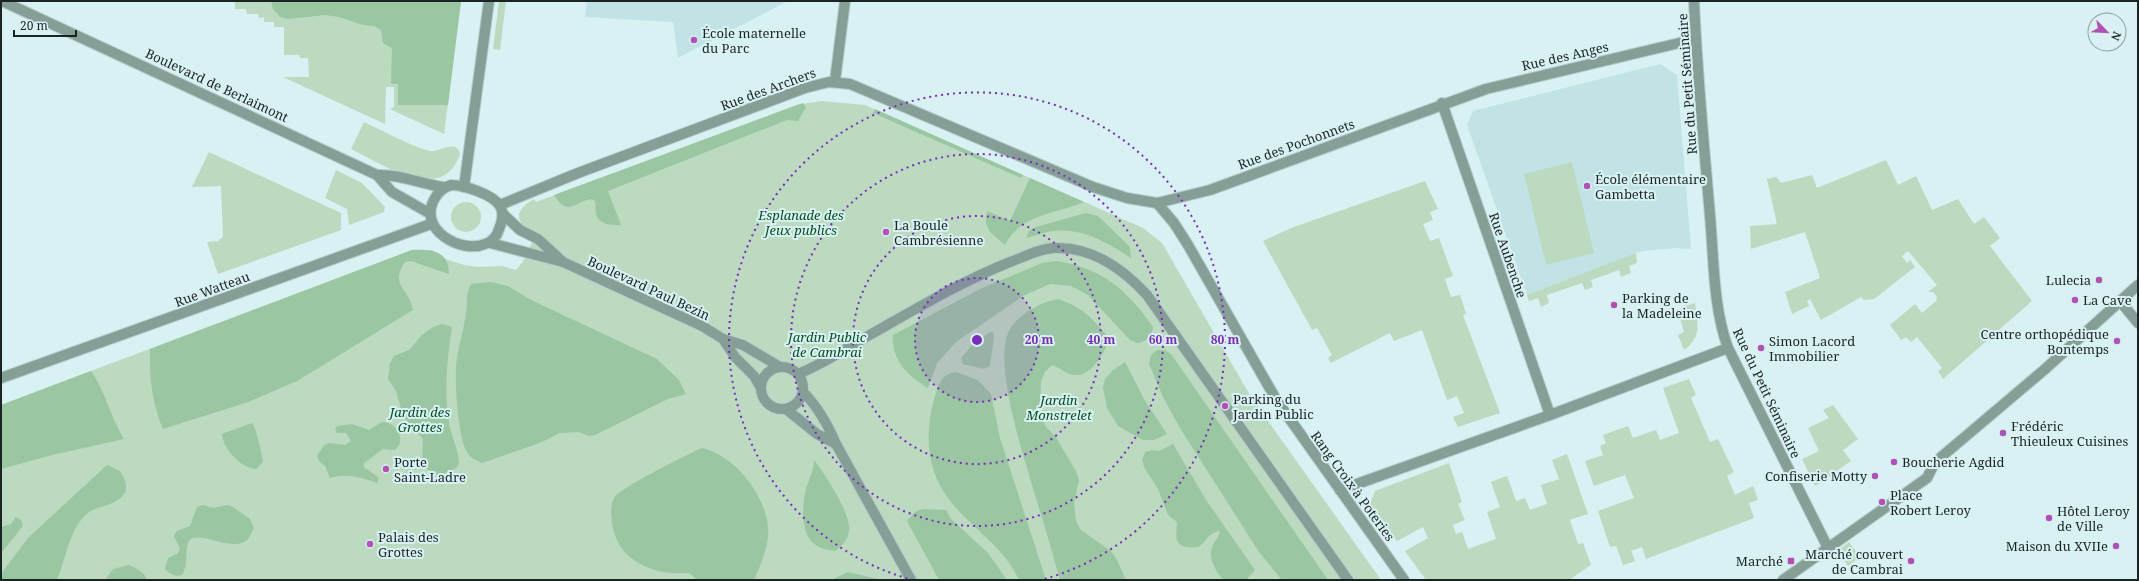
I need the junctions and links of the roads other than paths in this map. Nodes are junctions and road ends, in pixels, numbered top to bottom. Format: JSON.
{"nodes":[{"id":1,"x":2,"y":1,"type":"edge"},
{"id":2,"x":489,"y":1,"type":"edge"},
{"id":3,"x":845,"y":1,"type":"edge"},
{"id":4,"x":1694,"y":1,"type":"edge"},
{"id":5,"x":1696,"y":39,"type":"junction"},
{"id":6,"x":835,"y":82,"type":"junction"},
{"id":7,"x":1442,"y":103,"type":"junction"},
{"id":8,"x":377,"y":175,"type":"junction"},
{"id":9,"x":464,"y":187,"type":"junction"},
{"id":10,"x":443,"y":188,"type":"junction"},
{"id":11,"x":1157,"y":203,"type":"junction"},
{"id":12,"x":501,"y":210,"type":"junction"},
{"id":13,"x":429,"y":213,"type":"junction"},
{"id":14,"x":431,"y":224,"type":"junction"},
{"id":15,"x":490,"y":243,"type":"junction"},
{"id":16,"x":563,"y":262,"type":"junction"},
{"id":17,"x":2138,"y":285,"type":"edge"},
{"id":18,"x":2120,"y":301,"type":"junction"},
{"id":19,"x":2138,"y":323,"type":"edge"},
{"id":20,"x":723,"y":339,"type":"junction"},
{"id":21,"x":1728,"y":348,"type":"junction"},
{"id":22,"x":780,"y":367,"type":"junction"},
{"id":23,"x":798,"y":374,"type":"junction"},
{"id":24,"x":1,"y":378,"type":"edge"},
{"id":25,"x":761,"y":388,"type":"junction"},
{"id":26,"x":803,"y":392,"type":"junction"},
{"id":27,"x":786,"y":408,"type":"junction"},
{"id":28,"x":1550,"y":415,"type":"junction"},
{"id":29,"x":836,"y":444,"type":"junction"},
{"id":30,"x":1340,"y":490,"type":"junction"},
{"id":31,"x":1828,"y":548,"type":"junction"},
{"id":32,"x":911,"y":580,"type":"edge"},
{"id":33,"x":1348,"y":580,"type":"edge"},
{"id":34,"x":1404,"y":580,"type":"edge"},
{"id":35,"x":1783,"y":580,"type":"edge"}],
"edges":[{"from":1,"to":8,"type":"street","name":"Boulevard de Berlaimont"},
{"from":2,"to":9,"type":"street"},
{"from":3,"to":6,"type":"street"},
{"from":4,"to":5,"type":"street","name":"Rue du Petit Séminaire"},
{"from":5,"to":7,"type":"street","name":"Rue des Anges"},
{"from":5,"to":21,"type":"street","name":"Rue du Petit Séminaire"},
{"from":6,"to":11,"type":"street","name":"Rue des Archers"},
{"from":6,"to":12,"type":"street","name":"Rue des Archers"},
{"from":7,"to":11,"type":"street","name":"Rue des Pochonnets"},
{"from":7,"to":28,"type":"street","name":"Rue Aubenche"},
{"from":8,"to":10,"type":"street","name":"Boulevard de Berlaimont"},
{"from":8,"to":13,"type":"street","name":"Boulevard de Berlaimont"},
{"from":9,"to":10,"type":"street"},
{"from":9,"to":12,"type":"street"},
{"from":10,"to":13,"type":"street"},
{"from":11,"to":30,"type":"street","name":"Rang Croix à Poteries"},
{"from":12,"to":15,"type":"street"},
{"from":12,"to":16,"type":"street","name":"Boulevard Paul Bezin"},
{"from":13,"to":14,"type":"street"},
{"from":14,"to":15,"type":"street"},
{"from":14,"to":24,"type":"street","name":"Rue Watteau"},
{"from":15,"to":16,"type":"street","name":"Boulevard Paul Bezin"},
{"from":16,"to":20,"type":"street","name":"Boulevard Paul Bezin"},
{"from":17,"to":18,"type":"street"},
{"from":18,"to":19,"type":"street"},
{"from":18,"to":31,"type":"street"},
{"from":20,"to":22,"type":"street","name":"Boulevard Paul Bezin"},
{"from":20,"to":25,"type":"street","name":"Boulevard Paul Bezin"},
{"from":21,"to":28,"type":"street"},
{"from":21,"to":31,"type":"street","name":"Rue du Petit Séminaire"},
{"from":22,"to":23,"type":"street"},
{"from":22,"to":25,"type":"street"},
{"from":23,"to":26,"type":"street"},
{"from":23,"to":33,"type":"street"},
{"from":25,"to":27,"type":"street"},
{"from":26,"to":27,"type":"street"},
{"from":26,"to":29,"type":"street"},
{"from":27,"to":29,"type":"street"},
{"from":28,"to":30,"type":"street"},
{"from":29,"to":32,"type":"street"},
{"from":30,"to":34,"type":"street","name":"Rang Croix à Poteries"},
{"from":31,"to":35,"type":"street"}]}
